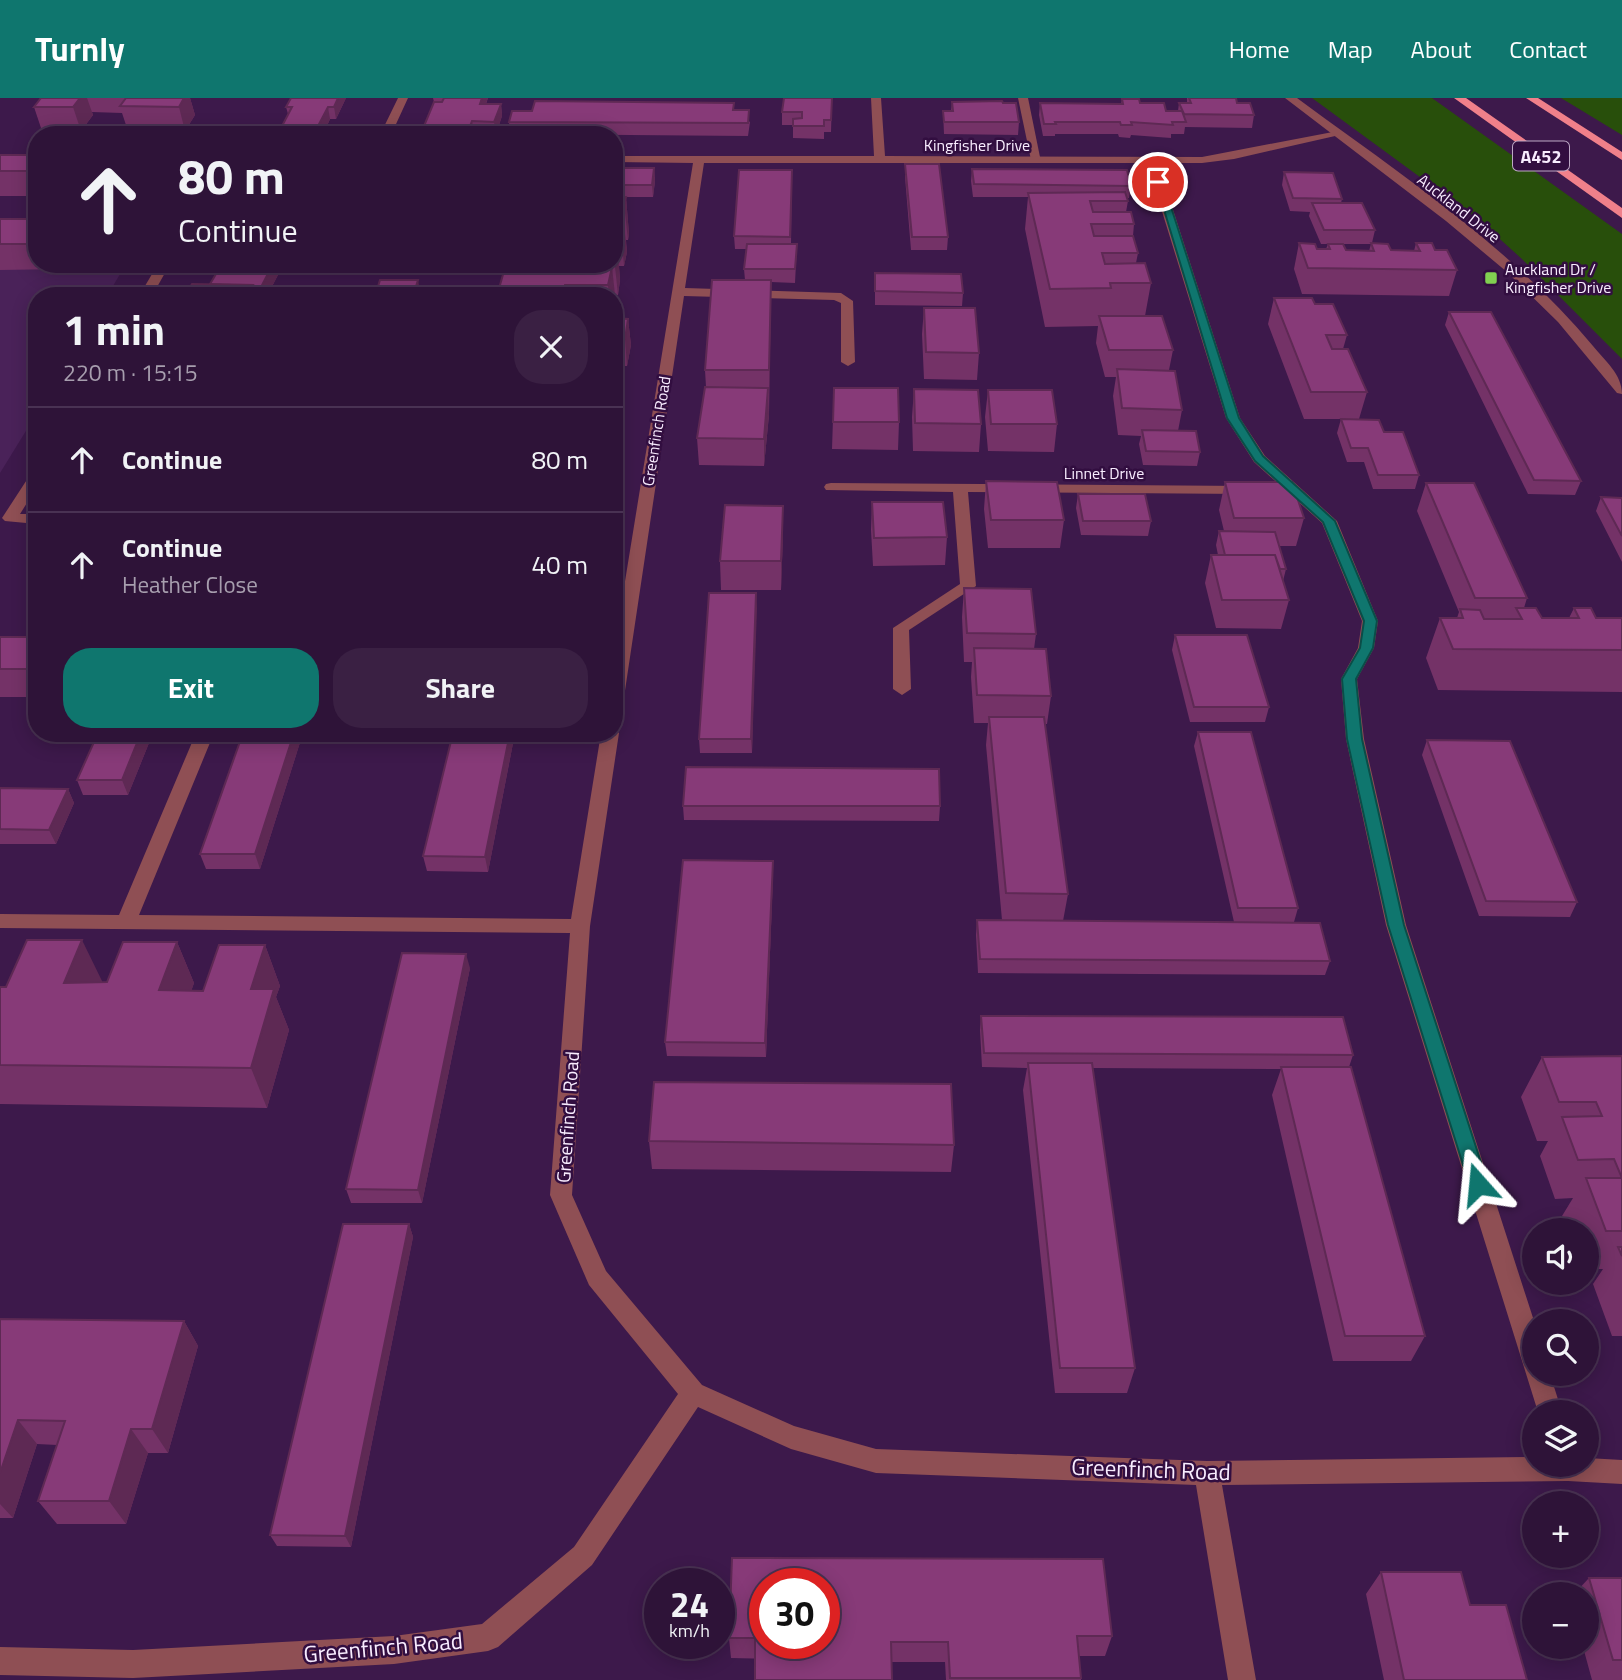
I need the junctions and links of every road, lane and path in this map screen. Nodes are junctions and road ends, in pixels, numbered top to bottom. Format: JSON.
{"nodes":[{"id":1,"x":403,"y":98,"type":"edge"},
{"id":2,"x":876,"y":98,"type":"edge"},
{"id":3,"x":1023,"y":98,"type":"edge"},
{"id":4,"x":1290,"y":98,"type":"edge"},
{"id":5,"x":1459,"y":98,"type":"edge"},
{"id":6,"x":1531,"y":98,"type":"edge"},
{"id":7,"x":389,"y":126,"type":"edge"},
{"id":8,"x":1338,"y":134,"type":"junction"},
{"id":9,"x":1622,"y":157,"type":"edge"},
{"id":10,"x":623,"y":159,"type":"edge"},
{"id":11,"x":699,"y":159,"type":"junction"},
{"id":12,"x":880,"y":160,"type":"junction"},
{"id":13,"x":1037,"y":160,"type":"junction"},
{"id":14,"x":1152,"y":161,"type":"junction"},
{"id":15,"x":1622,"y":214,"type":"edge"},
{"id":16,"x":678,"y":292,"type":"junction"},
{"id":17,"x":848,"y":362,"type":"dead end"},
{"id":18,"x":1622,"y":390,"type":"edge"},
{"id":19,"x":831,"y":487,"type":"dead end"},
{"id":20,"x":28,"y":489,"type":"edge"},
{"id":21,"x":960,"y":489,"type":"junction"},
{"id":22,"x":1293,"y":491,"type":"junction"},
{"id":23,"x":28,"y":519,"type":"edge"},
{"id":24,"x":623,"y":646,"type":"edge"},
{"id":25,"x":902,"y":690,"type":"dead end"},
{"id":26,"x":201,"y":742,"type":"edge"},
{"id":27,"x":609,"y":742,"type":"edge"},
{"id":28,"x":0,"y":921,"type":"edge"},
{"id":29,"x":127,"y":922,"type":"junction"},
{"id":30,"x":580,"y":926,"type":"junction"},
{"id":31,"x":1522,"y":1322,"type":"edge"},
{"id":32,"x":693,"y":1393,"type":"junction"},
{"id":33,"x":1522,"y":1468,"type":"edge"},
{"id":34,"x":1599,"y":1470,"type":"edge"},
{"id":35,"x":1207,"y":1472,"type":"junction"},
{"id":36,"x":1622,"y":1472,"type":"edge"},
{"id":37,"x":0,"y":1661,"type":"edge"},
{"id":38,"x":1242,"y":1680,"type":"edge"}],
"edges":[{"from":1,"to":7,"type":"street"},
{"from":2,"to":12,"type":"street"},
{"from":3,"to":13,"type":"street"},
{"from":4,"to":8,"type":"street","name":"Auckland Drive"},
{"from":5,"to":15,"type":"highway","number":"A452"},
{"from":6,"to":9,"type":"highway","number":"A452"},
{"from":8,"to":14,"type":"street","name":"Kingfisher Drive"},
{"from":8,"to":18,"type":"street","name":"Auckland Drive"},
{"from":10,"to":11,"type":"street","name":"Kingfisher Drive"},
{"from":11,"to":12,"type":"street","name":"Kingfisher Drive"},
{"from":11,"to":16,"type":"street","name":"Greenfinch Road"},
{"from":12,"to":13,"type":"street","name":"Kingfisher Drive"},
{"from":13,"to":14,"type":"street","name":"Kingfisher Drive"},
{"from":14,"to":22,"type":"street"},
{"from":16,"to":17,"type":"street"},
{"from":16,"to":24,"type":"street","name":"Greenfinch Road"},
{"from":19,"to":21,"type":"street","name":"Linnet Drive"},
{"from":20,"to":23,"type":"street"},
{"from":21,"to":22,"type":"street","name":"Linnet Drive"},
{"from":21,"to":25,"type":"street"},
{"from":22,"to":31,"type":"street"},
{"from":26,"to":29,"type":"street"},
{"from":27,"to":30,"type":"street","name":"Greenfinch Road"},
{"from":28,"to":29,"type":"street"},
{"from":29,"to":30,"type":"street"},
{"from":30,"to":32,"type":"street","name":"Greenfinch Road"},
{"from":32,"to":35,"type":"street","name":"Greenfinch Road"},
{"from":32,"to":37,"type":"street","name":"Greenfinch Road"},
{"from":33,"to":35,"type":"street","name":"Greenfinch Road"},
{"from":34,"to":36,"type":"street","name":"Greenfinch Road"},
{"from":35,"to":38,"type":"street"}]}
